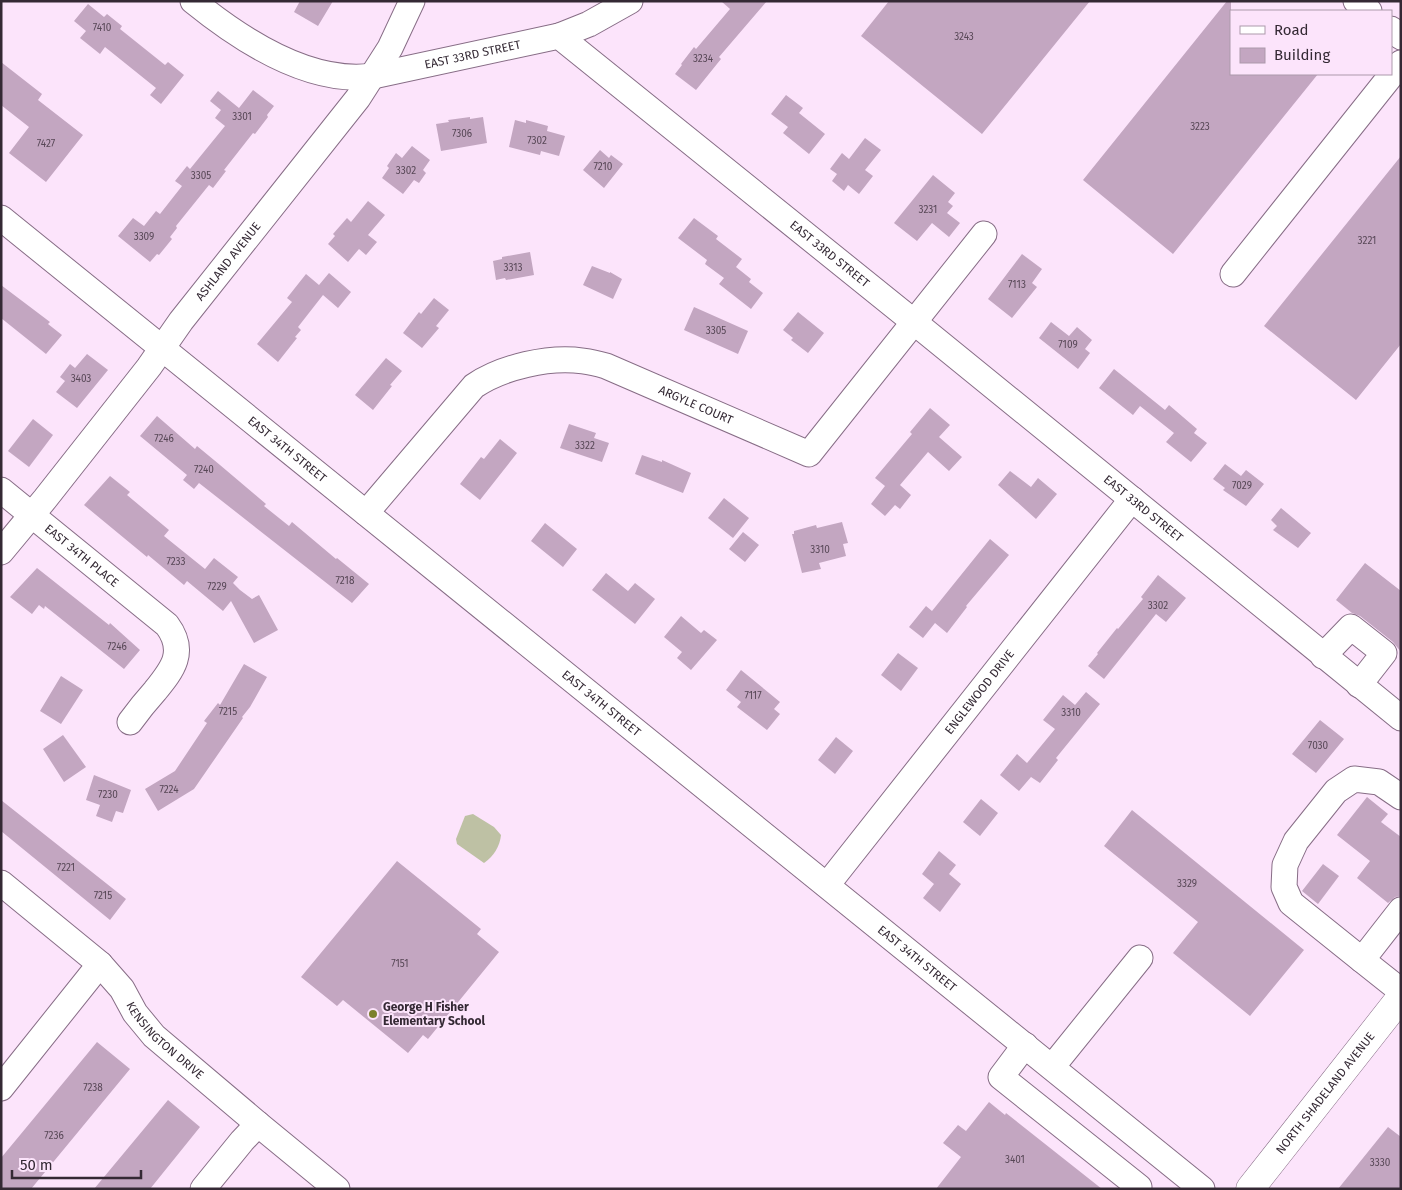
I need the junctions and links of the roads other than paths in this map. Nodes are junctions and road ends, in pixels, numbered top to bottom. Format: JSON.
{"nodes":[{"id":1,"x":194,"y":1,"type":"edge"},
{"id":2,"x":412,"y":1,"type":"edge"},
{"id":3,"x":630,"y":1,"type":"edge"},
{"id":4,"x":1356,"y":1,"type":"edge"},
{"id":5,"x":1368,"y":10,"type":"edge"},
{"id":6,"x":559,"y":36,"type":"junction"},
{"id":7,"x":1401,"y":63,"type":"edge"},
{"id":8,"x":1392,"y":74,"type":"edge"},
{"id":9,"x":1392,"y":75,"type":"edge"},
{"id":10,"x":373,"y":76,"type":"junction"},
{"id":11,"x":1,"y":218,"type":"edge"},
{"id":12,"x":984,"y":234,"type":"dead end"},
{"id":13,"x":1234,"y":274,"type":"dead end"},
{"id":14,"x":914,"y":322,"type":"junction"},
{"id":15,"x":162,"y":348,"type":"junction"},
{"id":16,"x":1,"y":490,"type":"edge"},
{"id":17,"x":1132,"y":499,"type":"junction"},
{"id":18,"x":366,"y":513,"type":"junction"},
{"id":19,"x":32,"y":515,"type":"junction"},
{"id":20,"x":1,"y":552,"type":"edge"},
{"id":21,"x":1323,"y":656,"type":"junction"},
{"id":22,"x":1359,"y":685,"type":"junction"},
{"id":23,"x":1401,"y":718,"type":"edge"},
{"id":24,"x":130,"y":722,"type":"dead end"},
{"id":25,"x":1401,"y":797,"type":"edge"},
{"id":26,"x":1,"y":883,"type":"edge"},
{"id":27,"x":828,"y":885,"type":"junction"},
{"id":28,"x":1401,"y":910,"type":"edge"},
{"id":29,"x":1140,"y":958,"type":"dead end"},
{"id":30,"x":1362,"y":960,"type":"junction"},
{"id":31,"x":100,"y":964,"type":"junction"},
{"id":32,"x":1401,"y":991,"type":"edge"},
{"id":33,"x":1401,"y":997,"type":"edge"},
{"id":34,"x":1026,"y":1045,"type":"junction"},
{"id":35,"x":1052,"y":1067,"type":"junction"},
{"id":36,"x":1,"y":1088,"type":"edge"},
{"id":37,"x":258,"y":1124,"type":"junction"},
{"id":38,"x":1139,"y":1187,"type":"dead end"},
{"id":39,"x":203,"y":1189,"type":"edge"},
{"id":40,"x":337,"y":1189,"type":"edge"},
{"id":41,"x":1202,"y":1189,"type":"edge"},
{"id":42,"x":1250,"y":1189,"type":"edge"}],
"edges":[{"from":1,"to":10,"type":"street","name":"EAST 33RD STREET"},
{"from":2,"to":10,"type":"street","name":"ASHLAND AVENUE"},
{"from":3,"to":6,"type":"street"},
{"from":4,"to":5,"type":"street"},
{"from":6,"to":10,"type":"street","name":"EAST 33RD STREET"},
{"from":6,"to":14,"type":"street","name":"EAST 33RD STREET"},
{"from":7,"to":8,"type":"street"},
{"from":9,"to":13,"type":"street"},
{"from":10,"to":15,"type":"street","name":"ASHLAND AVENUE"},
{"from":11,"to":15,"type":"street","name":"EAST 34TH STREET"},
{"from":12,"to":14,"type":"street","name":"ARGYLE COURT"},
{"from":14,"to":17,"type":"street","name":"EAST 33RD STREET"},
{"from":14,"to":18,"type":"street","name":"ARGYLE COURT"},
{"from":15,"to":18,"type":"street","name":"EAST 34TH STREET"},
{"from":15,"to":19,"type":"street","name":"ASHLAND AVENUE"},
{"from":16,"to":19,"type":"street","name":"EAST 34TH PLACE"},
{"from":17,"to":21,"type":"street","name":"EAST 33RD STREET"},
{"from":17,"to":27,"type":"street","name":"ENGLEWOOD DRIVE"},
{"from":18,"to":27,"type":"street","name":"EAST 34TH STREET"},
{"from":19,"to":20,"type":"street","name":"ASHLAND AVENUE"},
{"from":19,"to":24,"type":"street","name":"EAST 34TH PLACE"},
{"from":21,"to":22,"type":"street","name":"EAST 33RD STREET"},
{"from":21,"to":22,"type":"street"},
{"from":22,"to":23,"type":"street","name":"EAST 33RD STREET"},
{"from":25,"to":30,"type":"street"},
{"from":26,"to":31,"type":"street","name":"KENSINGTON DRIVE"},
{"from":27,"to":34,"type":"street","name":"EAST 34TH STREET"},
{"from":28,"to":30,"type":"street"},
{"from":29,"to":35,"type":"street"},
{"from":30,"to":32,"type":"street"},
{"from":31,"to":36,"type":"street"},
{"from":31,"to":37,"type":"street","name":"KENSINGTON DRIVE"},
{"from":33,"to":42,"type":"main road","name":"NORTH SHADELAND AVENUE"},
{"from":34,"to":35,"type":"street","name":"EAST 34TH STREET"},
{"from":34,"to":38,"type":"street"},
{"from":35,"to":41,"type":"street","name":"EAST 34TH STREET"},
{"from":37,"to":39,"type":"street"},
{"from":37,"to":40,"type":"street","name":"KENSINGTON DRIVE"}]}
